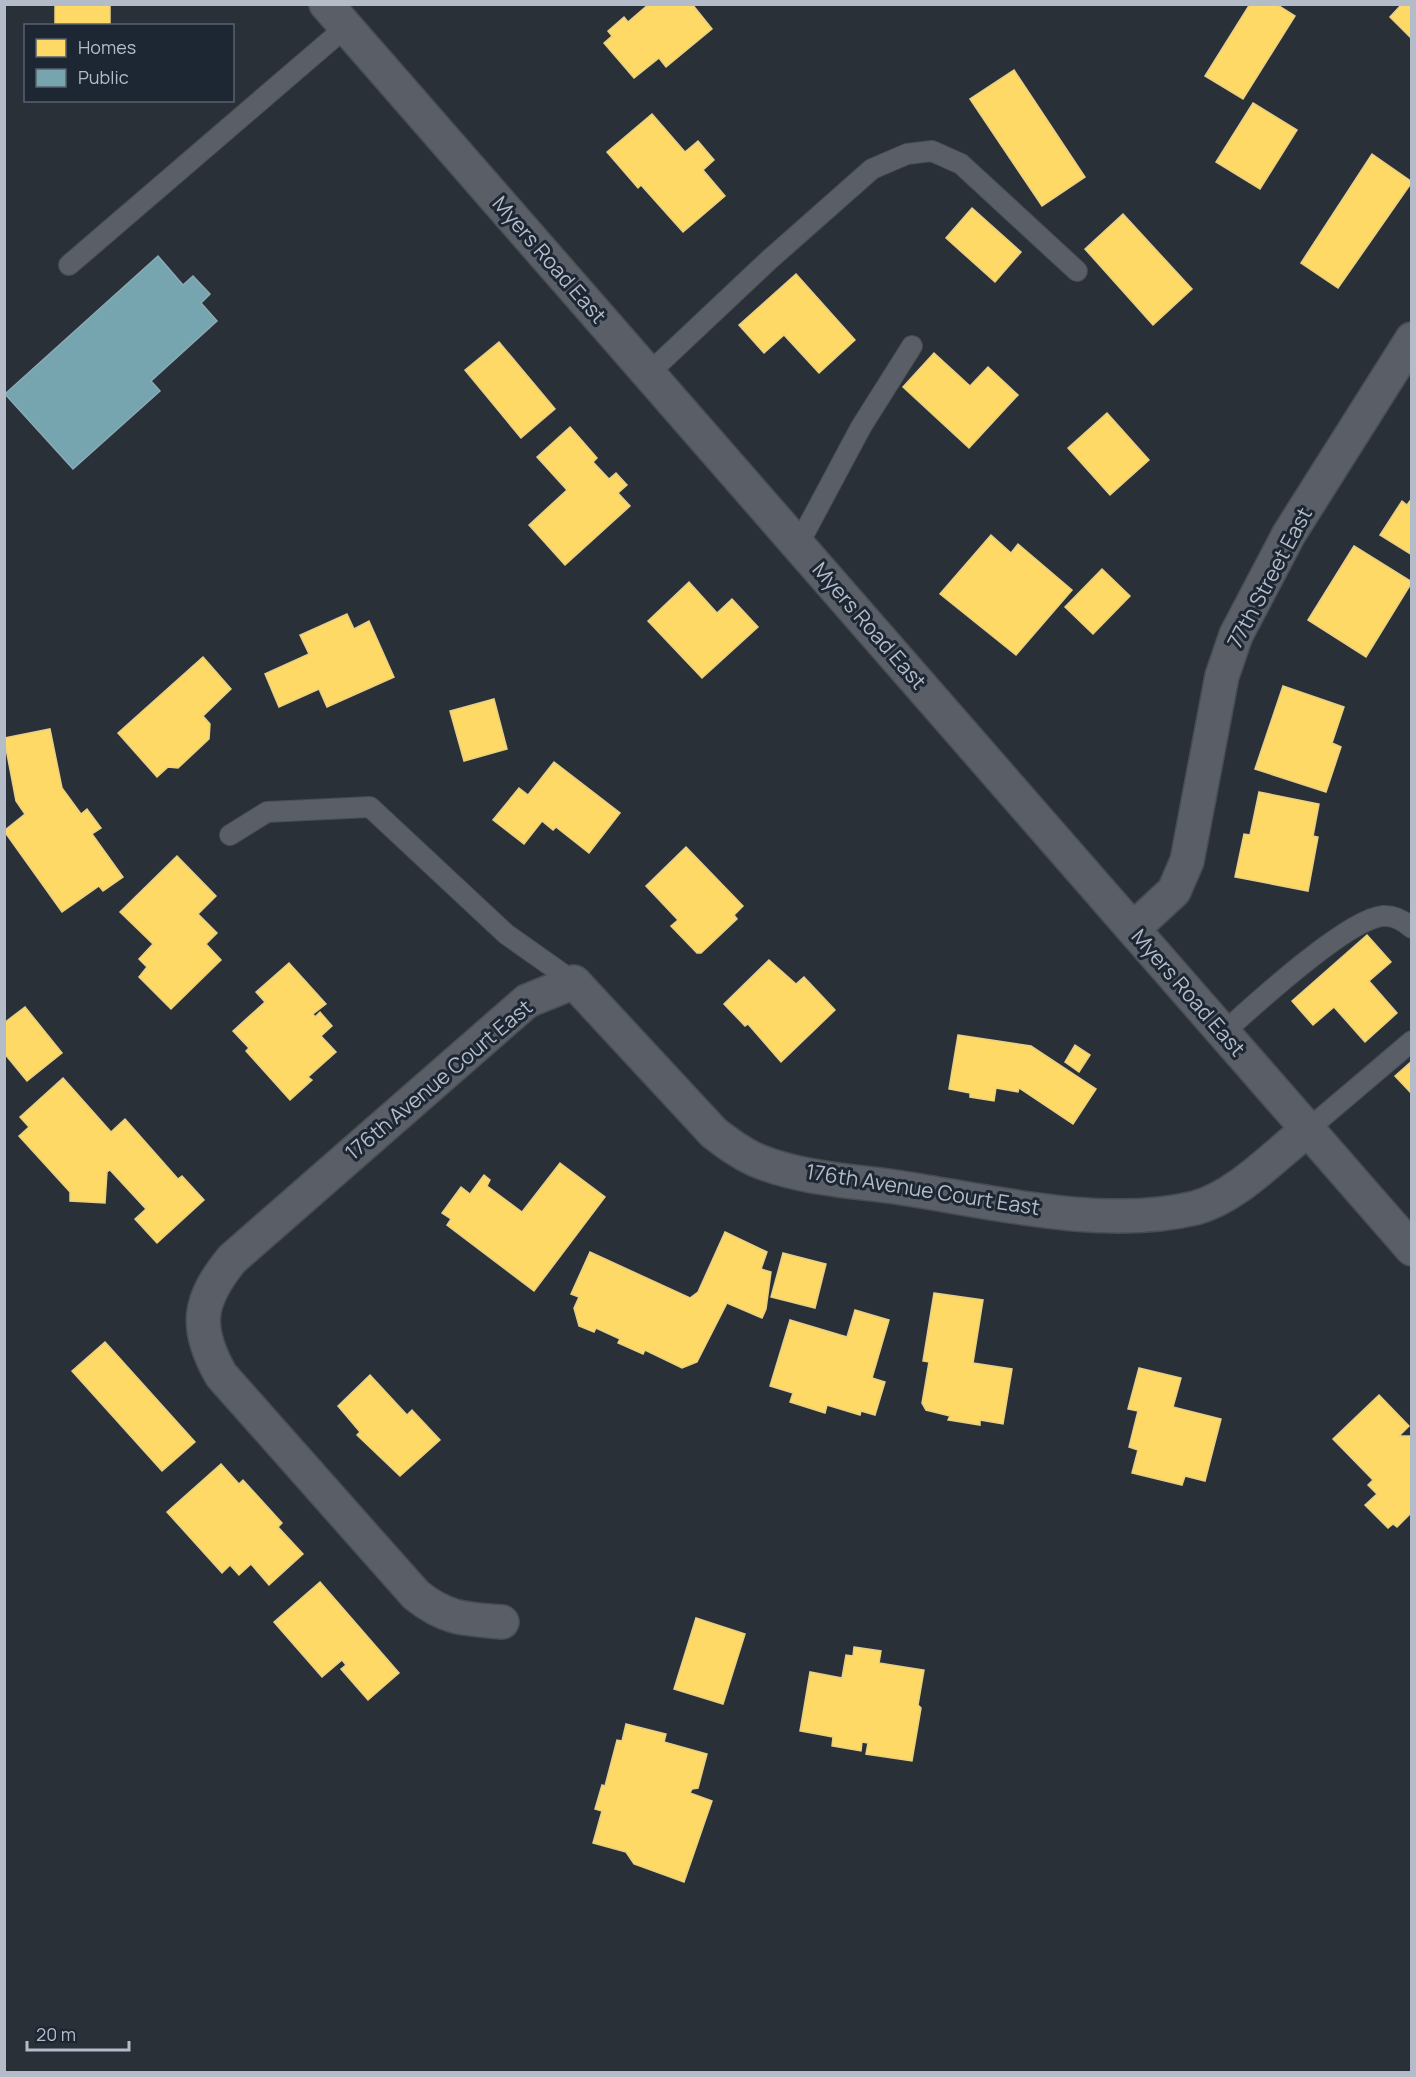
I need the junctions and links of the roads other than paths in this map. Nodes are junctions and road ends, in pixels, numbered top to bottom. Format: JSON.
{"nodes":[{"id":1,"x":336,"y":16,"type":"edge"},
{"id":2,"x":69,"y":265,"type":"dead end"},
{"id":3,"x":1077,"y":271,"type":"dead end"},
{"id":4,"x":1412,"y":339,"type":"edge"},
{"id":5,"x":912,"y":346,"type":"dead end"},
{"id":6,"x":648,"y":374,"type":"junction"},
{"id":7,"x":798,"y":545,"type":"junction"},
{"id":8,"x":230,"y":835,"type":"dead end"},
{"id":9,"x":1412,"y":928,"type":"edge"},
{"id":10,"x":1133,"y":929,"type":"junction"},
{"id":11,"x":574,"y":982,"type":"junction"},
{"id":12,"x":1223,"y":1033,"type":"junction"},
{"id":13,"x":1412,"y":1041,"type":"edge"},
{"id":14,"x":1306,"y":1131,"type":"junction"},
{"id":15,"x":1408,"y":1238,"type":"edge"},
{"id":16,"x":502,"y":1622,"type":"dead end"}],
"edges":[{"from":1,"to":2,"type":"lane"},
{"from":1,"to":6,"type":"street","name":"Myers Road East"},
{"from":3,"to":6,"type":"lane"},
{"from":4,"to":10,"type":"street","name":"77th Street East"},
{"from":5,"to":7,"type":"lane"},
{"from":6,"to":7,"type":"street","name":"Myers Road East"},
{"from":7,"to":10,"type":"street","name":"Myers Road East"},
{"from":8,"to":11,"type":"lane"},
{"from":9,"to":12,"type":"lane"},
{"from":10,"to":12,"type":"street","name":"Myers Road East"},
{"from":11,"to":14,"type":"street","name":"176th Avenue Court East"},
{"from":11,"to":16,"type":"street","name":"176th Avenue Court East"},
{"from":12,"to":14,"type":"street","name":"Myers Road East"},
{"from":13,"to":14,"type":"lane"},
{"from":14,"to":15,"type":"street","name":"Myers Road East"}]}
